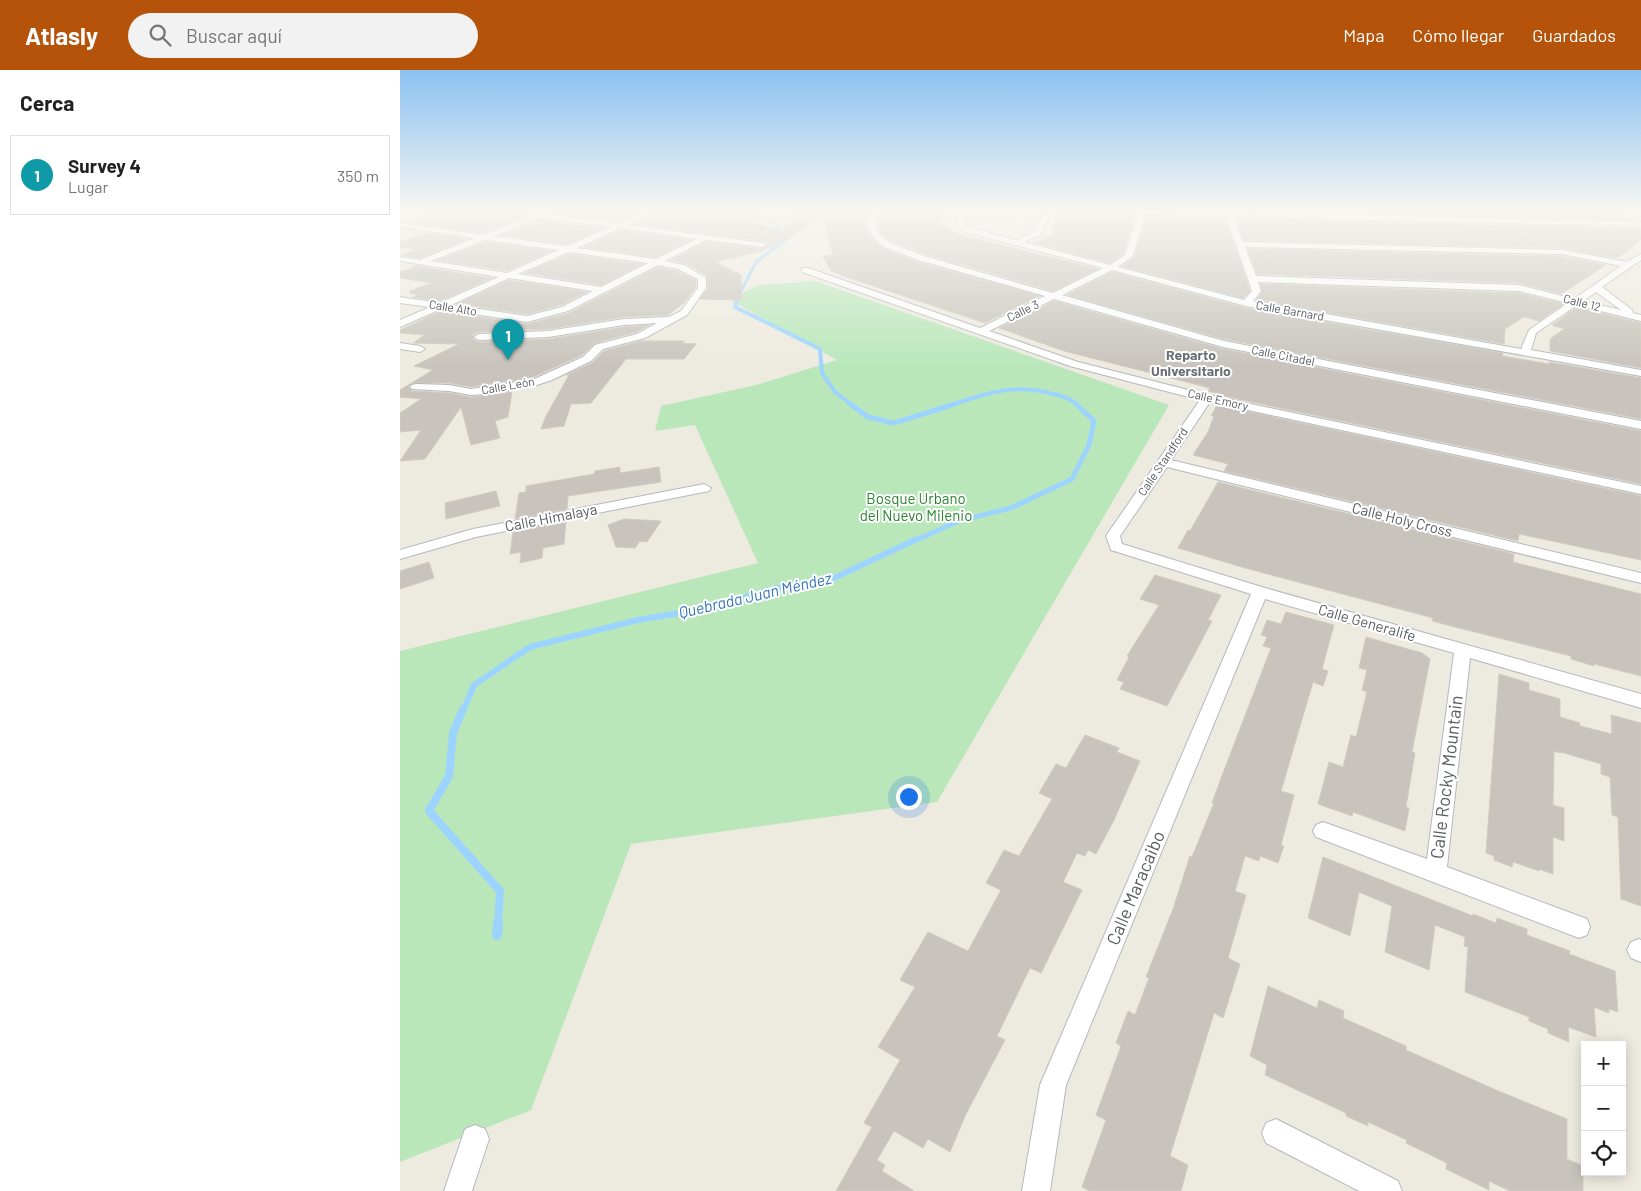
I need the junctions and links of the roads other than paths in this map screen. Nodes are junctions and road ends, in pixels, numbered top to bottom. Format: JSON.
{"nodes":[{"id":1,"x":420,"y":262,"type":"edge"},
{"id":2,"x":422,"y":262,"type":"edge"},
{"id":3,"x":538,"y":262,"type":"edge"},
{"id":4,"x":658,"y":262,"type":"edge"},
{"id":5,"x":659,"y":262,"type":"edge"},
{"id":6,"x":935,"y":262,"type":"edge"},
{"id":7,"x":1089,"y":262,"type":"edge"},
{"id":8,"x":1119,"y":262,"type":"edge"},
{"id":9,"x":1247,"y":262,"type":"edge"},
{"id":10,"x":1616,"y":262,"type":"edge"},
{"id":11,"x":1632,"y":262,"type":"edge"},
{"id":12,"x":1628,"y":265,"type":"junction"},
{"id":13,"x":1110,"y":268,"type":"junction"},
{"id":14,"x":400,"y":270,"type":"edge"},
{"id":15,"x":805,"y":270,"type":"dead end"},
{"id":16,"x":508,"y":276,"type":"junction"},
{"id":17,"x":1253,"y":279,"type":"junction"},
{"id":18,"x":1597,"y":288,"type":"junction"},
{"id":19,"x":603,"y":290,"type":"junction"},
{"id":20,"x":1052,"y":297,"type":"junction"},
{"id":21,"x":400,"y":300,"type":"edge"},
{"id":22,"x":1577,"y":301,"type":"junction"},
{"id":23,"x":1246,"y":303,"type":"junction"},
{"id":24,"x":440,"y":307,"type":"junction"},
{"id":25,"x":1638,"y":317,"type":"edge"},
{"id":26,"x":671,"y":320,"type":"junction"},
{"id":27,"x":400,"y":324,"type":"edge"},
{"id":28,"x":980,"y":332,"type":"junction"},
{"id":29,"x":479,"y":337,"type":"dead end"},
{"id":30,"x":400,"y":346,"type":"edge"},
{"id":31,"x":420,"y":350,"type":"dead end"},
{"id":32,"x":1525,"y":353,"type":"junction"},
{"id":33,"x":1641,"y":374,"type":"edge"},
{"id":34,"x":416,"y":387,"type":"dead end"},
{"id":35,"x":1207,"y":398,"type":"junction"},
{"id":36,"x":1641,"y":425,"type":"edge"},
{"id":37,"x":1162,"y":462,"type":"junction"},
{"id":38,"x":704,"y":488,"type":"dead end"},
{"id":39,"x":1641,"y":490,"type":"edge"},
{"id":40,"x":1120,"y":526,"type":"joint"},
{"id":41,"x":400,"y":555,"type":"edge"},
{"id":42,"x":1641,"y":578,"type":"edge"},
{"id":43,"x":1260,"y":592,"type":"junction"},
{"id":44,"x":1463,"y":650,"type":"junction"},
{"id":45,"x":1641,"y":701,"type":"edge"},
{"id":46,"x":1323,"y":832,"type":"dead end"},
{"id":47,"x":1436,"y":872,"type":"junction"},
{"id":48,"x":1578,"y":927,"type":"dead end"},
{"id":49,"x":1276,"y":1133,"type":"dead end"},
{"id":50,"x":475,"y":1139,"type":"dead end"},
{"id":51,"x":458,"y":1191,"type":"edge"},
{"id":52,"x":1036,"y":1191,"type":"edge"},
{"id":53,"x":1388,"y":1191,"type":"edge"}],
"edges":[{"from":1,"to":14,"type":"street"},
{"from":2,"to":16,"type":"street"},
{"from":3,"to":16,"type":"street"},
{"from":4,"to":19,"type":"street","name":"Calle Alto"},
{"from":5,"to":26,"type":"street","name":"Calle León"},
{"from":6,"to":20,"type":"street","name":"Calle Citadel"},
{"from":7,"to":13,"type":"street","name":"Calle Barnard"},
{"from":8,"to":13,"type":"street","name":"Calle 3"},
{"from":9,"to":17,"type":"street"},
{"from":10,"to":12,"type":"street"},
{"from":11,"to":12,"type":"street"},
{"from":12,"to":18,"type":"street"},
{"from":13,"to":20,"type":"street","name":"Calle 3"},
{"from":13,"to":23,"type":"street","name":"Calle Barnard"},
{"from":15,"to":28,"type":"street","name":"Calle Emory"},
{"from":16,"to":19,"type":"street"},
{"from":16,"to":24,"type":"street"},
{"from":17,"to":22,"type":"street","name":"Calle 12"},
{"from":17,"to":23,"type":"street"},
{"from":18,"to":22,"type":"street"},
{"from":18,"to":25,"type":"street"},
{"from":19,"to":24,"type":"street","name":"Calle Alto"},
{"from":20,"to":28,"type":"street","name":"Calle 3"},
{"from":20,"to":36,"type":"street","name":"Calle Citadel"},
{"from":21,"to":24,"type":"street","name":"Calle Alto"},
{"from":22,"to":25,"type":"street","name":"Calle 12"},
{"from":22,"to":32,"type":"street"},
{"from":23,"to":32,"type":"street","name":"Calle Barnard"},
{"from":24,"to":27,"type":"street"},
{"from":26,"to":29,"type":"street"},
{"from":26,"to":34,"type":"street","name":"Calle León"},
{"from":28,"to":35,"type":"street","name":"Calle Emory"},
{"from":30,"to":31,"type":"street"},
{"from":32,"to":33,"type":"street","name":"Calle Barnard"},
{"from":35,"to":37,"type":"street","name":"Calle Standford"},
{"from":35,"to":39,"type":"street","name":"Calle Emory"},
{"from":37,"to":40,"type":"street","name":"Calle Standford"},
{"from":37,"to":42,"type":"street","name":"Calle Holy Cross"},
{"from":38,"to":41,"type":"street","name":"Calle Himalaya"},
{"from":40,"to":43,"type":"street","name":"Calle Generalife"},
{"from":43,"to":44,"type":"street","name":"Calle Generalife"},
{"from":43,"to":52,"type":"street","name":"Calle Maracaibo"},
{"from":44,"to":45,"type":"street","name":"Calle Generalife"},
{"from":44,"to":47,"type":"street","name":"Calle Rocky Mountain"},
{"from":46,"to":47,"type":"street"},
{"from":47,"to":48,"type":"street","name":"Calle Rocky Mountain"},
{"from":49,"to":53,"type":"street"},
{"from":50,"to":51,"type":"street"}]}
